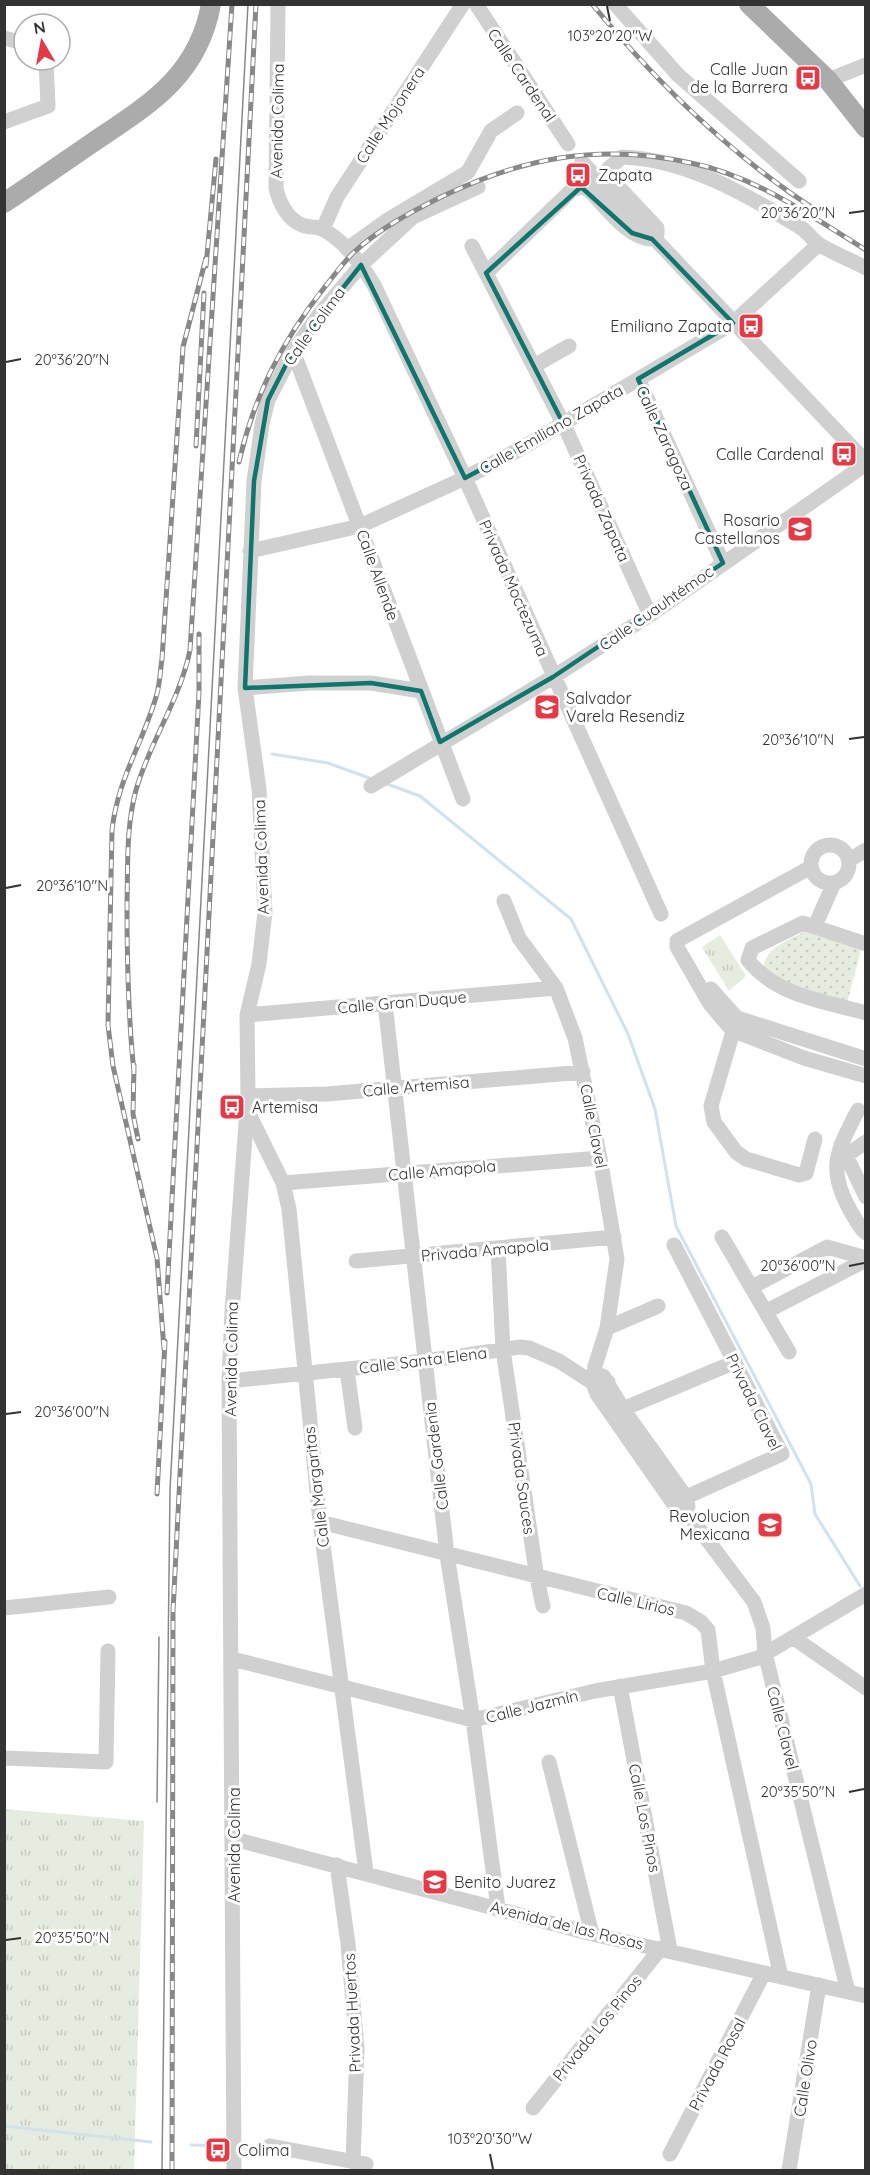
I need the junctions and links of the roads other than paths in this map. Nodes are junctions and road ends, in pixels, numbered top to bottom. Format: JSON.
{"nodes":[{"id":1,"x":211,"y":4,"type":"edge"},
{"id":2,"x":278,"y":4,"type":"edge"},
{"id":3,"x":463,"y":4,"type":"edge"},
{"id":4,"x":476,"y":4,"type":"edge"},
{"id":5,"x":615,"y":4,"type":"edge"},
{"id":6,"x":749,"y":4,"type":"edge"},
{"id":7,"x":866,"y":65,"type":"edge"},
{"id":8,"x":47,"y":72,"type":"edge"},
{"id":9,"x":828,"y":80,"type":"junction"},
{"id":10,"x":517,"y":113,"type":"dead end"},
{"id":11,"x":4,"y":122,"type":"edge"},
{"id":12,"x":866,"y":128,"type":"edge"},
{"id":13,"x":568,"y":144,"type":"dead end"},
{"id":14,"x":582,"y":162,"type":"dead end"},
{"id":15,"x":799,"y":181,"type":"dead end"},
{"id":16,"x":478,"y":187,"type":"dead end"},
{"id":17,"x":4,"y":203,"type":"edge"},
{"id":18,"x":322,"y":229,"type":"junction"},
{"id":19,"x":652,"y":239,"type":"junction"},
{"id":20,"x":819,"y":244,"type":"junction"},
{"id":21,"x":471,"y":246,"type":"dead end"},
{"id":22,"x":347,"y":249,"type":"junction"},
{"id":23,"x":361,"y":264,"type":"junction"},
{"id":24,"x":866,"y":268,"type":"edge"},
{"id":25,"x":486,"y":273,"type":"junction"},
{"id":26,"x":733,"y":323,"type":"junction"},
{"id":27,"x":569,"y":346,"type":"dead end"},
{"id":28,"x":293,"y":351,"type":"junction"},
{"id":29,"x":534,"y":366,"type":"junction"},
{"id":30,"x":638,"y":380,"type":"junction"},
{"id":31,"x":564,"y":425,"type":"junction"},
{"id":32,"x":866,"y":463,"type":"edge"},
{"id":33,"x":465,"y":478,"type":"junction"},
{"id":34,"x":360,"y":526,"type":"junction"},
{"id":35,"x":250,"y":551,"type":"junction"},
{"id":36,"x":723,"y":563,"type":"junction"},
{"id":37,"x":650,"y":615,"type":"junction"},
{"id":38,"x":553,"y":677,"type":"junction"},
{"id":39,"x":245,"y":688,"type":"junction"},
{"id":40,"x":421,"y":691,"type":"junction"},
{"id":41,"x":440,"y":742,"type":"junction"},
{"id":42,"x":370,"y":786,"type":"dead end"},
{"id":43,"x":463,"y":799,"type":"dead end"},
{"id":44,"x":866,"y":850,"type":"edge"},
{"id":45,"x":849,"y":860,"type":"junction"},
{"id":46,"x":812,"y":867,"type":"junction"},
{"id":47,"x":834,"y":883,"type":"junction"},
{"id":48,"x":504,"y":901,"type":"dead end"},
{"id":49,"x":661,"y":914,"type":"dead end"},
{"id":50,"x":815,"y":926,"type":"junction"},
{"id":51,"x":866,"y":944,"type":"edge"},
{"id":52,"x":556,"y":988,"type":"junction"},
{"id":53,"x":385,"y":1003,"type":"junction"},
{"id":54,"x":866,"y":1013,"type":"edge"},
{"id":55,"x":248,"y":1015,"type":"junction"},
{"id":56,"x":734,"y":1024,"type":"junction"},
{"id":57,"x":866,"y":1059,"type":"edge"},
{"id":58,"x":583,"y":1072,"type":"junction"},
{"id":59,"x":866,"y":1076,"type":"edge"},
{"id":60,"x":395,"y":1088,"type":"junction"},
{"id":61,"x":247,"y":1103,"type":"junction"},
{"id":62,"x":858,"y":1110,"type":"dead end"},
{"id":63,"x":815,"y":1139,"type":"dead end"},
{"id":64,"x":866,"y":1142,"type":"edge"},
{"id":65,"x":840,"y":1154,"type":"junction"},
{"id":66,"x":600,"y":1158,"type":"junction"},
{"id":67,"x":406,"y":1173,"type":"junction"},
{"id":68,"x":283,"y":1183,"type":"junction"},
{"id":69,"x":866,"y":1197,"type":"edge"},
{"id":70,"x":866,"y":1233,"type":"edge"},
{"id":71,"x":614,"y":1237,"type":"junction"},
{"id":72,"x":722,"y":1237,"type":"dead end"},
{"id":73,"x":674,"y":1245,"type":"dead end"},
{"id":74,"x":498,"y":1249,"type":"junction"},
{"id":75,"x":414,"y":1256,"type":"junction"},
{"id":76,"x":866,"y":1259,"type":"edge"},
{"id":77,"x":356,"y":1261,"type":"dead end"},
{"id":78,"x":752,"y":1287,"type":"junction"},
{"id":79,"x":658,"y":1306,"type":"dead end"},
{"id":80,"x":768,"y":1311,"type":"junction"},
{"id":81,"x":607,"y":1328,"type":"junction"},
{"id":82,"x":503,"y":1350,"type":"junction"},
{"id":83,"x":789,"y":1352,"type":"dead end"},
{"id":84,"x":425,"y":1361,"type":"junction"},
{"id":85,"x":735,"y":1362,"type":"junction"},
{"id":86,"x":347,"y":1370,"type":"junction"},
{"id":87,"x":303,"y":1374,"type":"junction"},
{"id":88,"x":229,"y":1381,"type":"junction"},
{"id":89,"x":601,"y":1383,"type":"junction"},
{"id":90,"x":623,"y":1409,"type":"junction"},
{"id":91,"x":355,"y":1428,"type":"dead end"},
{"id":92,"x":680,"y":1500,"type":"junction"},
{"id":93,"x":320,"y":1522,"type":"junction"},
{"id":94,"x":447,"y":1554,"type":"junction"},
{"id":95,"x":537,"y":1578,"type":"junction"},
{"id":96,"x":866,"y":1594,"type":"edge"},
{"id":97,"x":109,"y":1597,"type":"dead end"},
{"id":98,"x":543,"y":1606,"type":"dead end"},
{"id":99,"x":4,"y":1608,"type":"edge"},
{"id":100,"x":794,"y":1638,"type":"junction"},
{"id":101,"x":108,"y":1651,"type":"dead end"},
{"id":102,"x":765,"y":1653,"type":"junction"},
{"id":103,"x":232,"y":1659,"type":"junction"},
{"id":104,"x":713,"y":1671,"type":"junction"},
{"id":105,"x":342,"y":1685,"type":"junction"},
{"id":106,"x":620,"y":1686,"type":"junction"},
{"id":107,"x":866,"y":1688,"type":"edge"},
{"id":108,"x":473,"y":1720,"type":"junction"},
{"id":109,"x":4,"y":1758,"type":"edge"},
{"id":110,"x":549,"y":1762,"type":"dead end"},
{"id":111,"x":234,"y":1839,"type":"junction"},
{"id":112,"x":337,"y":1865,"type":"junction"},
{"id":113,"x":366,"y":1872,"type":"junction"},
{"id":114,"x":498,"y":1908,"type":"junction"},
{"id":115,"x":592,"y":1934,"type":"junction"},
{"id":116,"x":665,"y":1949,"type":"junction"},
{"id":117,"x":764,"y":1973,"type":"junction"},
{"id":118,"x":781,"y":1977,"type":"junction"},
{"id":119,"x":819,"y":1985,"type":"junction"},
{"id":120,"x":848,"y":1992,"type":"junction"},
{"id":121,"x":866,"y":1996,"type":"edge"},
{"id":122,"x":533,"y":2108,"type":"dead end"},
{"id":123,"x":270,"y":2146,"type":"dead end"},
{"id":124,"x":670,"y":2154,"type":"dead end"},
{"id":125,"x":234,"y":2170,"type":"edge"},
{"id":126,"x":789,"y":2170,"type":"edge"}],
"edges":[{"from":1,"to":17,"type":"main road"},
{"from":2,"to":18,"type":"street","name":"Avenida Colima"},
{"from":3,"to":18,"type":"street","name":"Calle Mojonera"},
{"from":4,"to":13,"type":"street","name":"Calle Cardenal"},
{"from":5,"to":15,"type":"street"},
{"from":6,"to":9,"type":"main road"},
{"from":7,"to":9,"type":"street"},
{"from":8,"to":11,"type":"street"},
{"from":9,"to":12,"type":"main road"},
{"from":10,"to":22,"type":"street"},
{"from":14,"to":19,"type":"street"},
{"from":16,"to":23,"type":"street","name":"Calle Colima"},
{"from":18,"to":22,"type":"street","name":"Avenida Colima"},
{"from":19,"to":20,"type":"street"},
{"from":19,"to":25,"type":"street"},
{"from":19,"to":26,"type":"street"},
{"from":20,"to":24,"type":"street"},
{"from":20,"to":26,"type":"street","name":"Calle Emiliano Zapata"},
{"from":21,"to":25,"type":"street","name":"Privada Zapata"},
{"from":22,"to":23,"type":"street","name":"Avenida Colima"},
{"from":23,"to":28,"type":"street","name":"Calle Colima"},
{"from":23,"to":33,"type":"street","name":"Privada Moctezuma"},
{"from":25,"to":29,"type":"street","name":"Privada Zapata"},
{"from":26,"to":30,"type":"street","name":"Calle Emiliano Zapata"},
{"from":26,"to":32,"type":"street"},
{"from":27,"to":29,"type":"street"},
{"from":28,"to":34,"type":"street","name":"Calle Allende"},
{"from":28,"to":35,"type":"street","name":"Calle Colima"},
{"from":29,"to":31,"type":"street","name":"Privada Zapata"},
{"from":30,"to":31,"type":"street","name":"Calle Emiliano Zapata"},
{"from":30,"to":36,"type":"street","name":"Calle Zaragoza"},
{"from":31,"to":33,"type":"street","name":"Calle Emiliano Zapata"},
{"from":31,"to":37,"type":"street","name":"Privada Zapata"},
{"from":32,"to":36,"type":"street","name":"Calle Cuauhtémoc"},
{"from":33,"to":34,"type":"street","name":"Calle Emiliano Zapata"},
{"from":33,"to":38,"type":"street","name":"Privada Moctezuma"},
{"from":34,"to":35,"type":"street","name":"Calle Emiliano Zapata"},
{"from":34,"to":40,"type":"street","name":"Calle Allende"},
{"from":35,"to":39,"type":"street","name":"Avenida Colima"},
{"from":36,"to":37,"type":"street","name":"Calle Cuauhtémoc"},
{"from":37,"to":38,"type":"street","name":"Calle Cuauhtémoc"},
{"from":38,"to":41,"type":"street","name":"Calle Cuauhtémoc"},
{"from":38,"to":49,"type":"street","name":"Privada Moctezuma"},
{"from":39,"to":40,"type":"street"},
{"from":39,"to":55,"type":"street","name":"Avenida Colima"},
{"from":40,"to":41,"type":"street","name":"Calle Allende"},
{"from":41,"to":42,"type":"street","name":"Calle Cuauhtémoc"},
{"from":41,"to":43,"type":"street","name":"Calle Allende"},
{"from":44,"to":45,"type":"street"},
{"from":45,"to":46,"type":"street"},
{"from":45,"to":47,"type":"street"},
{"from":46,"to":47,"type":"street"},
{"from":46,"to":56,"type":"street"},
{"from":47,"to":50,"type":"street"},
{"from":48,"to":52,"type":"street","name":"Calle Clavel"},
{"from":50,"to":51,"type":"street"},
{"from":50,"to":54,"type":"street"},
{"from":52,"to":53,"type":"street","name":"Calle Gran Duque"},
{"from":52,"to":58,"type":"street","name":"Calle Clavel"},
{"from":53,"to":55,"type":"street","name":"Calle Gran Duque"},
{"from":53,"to":60,"type":"street","name":"Calle Gardenia"},
{"from":55,"to":61,"type":"street","name":"Avenida Colima"},
{"from":56,"to":57,"type":"street"},
{"from":56,"to":59,"type":"street"},
{"from":56,"to":63,"type":"street"},
{"from":58,"to":60,"type":"street","name":"Calle Artemisa"},
{"from":58,"to":66,"type":"street","name":"Calle Clavel"},
{"from":60,"to":61,"type":"street","name":"Calle Artemisa"},
{"from":60,"to":67,"type":"street","name":"Calle Gardenia"},
{"from":61,"to":68,"type":"street","name":"Calle Margaritas"},
{"from":61,"to":88,"type":"street","name":"Avenida Colima"},
{"from":62,"to":65,"type":"street"},
{"from":64,"to":65,"type":"street"},
{"from":65,"to":69,"type":"street"},
{"from":65,"to":70,"type":"street"},
{"from":66,"to":67,"type":"street","name":"Calle Amapola"},
{"from":66,"to":71,"type":"street","name":"Calle Clavel"},
{"from":67,"to":68,"type":"street","name":"Calle Amapola"},
{"from":67,"to":75,"type":"street","name":"Calle Gardenia"},
{"from":68,"to":87,"type":"street","name":"Calle Margaritas"},
{"from":71,"to":74,"type":"street","name":"Privada Amapola"},
{"from":71,"to":81,"type":"street","name":"Calle Clavel"},
{"from":72,"to":78,"type":"street"},
{"from":73,"to":85,"type":"street","name":"Privada Clavel"},
{"from":74,"to":75,"type":"street","name":"Privada Amapola"},
{"from":74,"to":82,"type":"street","name":"Privada Sauces"},
{"from":75,"to":77,"type":"street","name":"Privada Amapola"},
{"from":75,"to":84,"type":"street","name":"Calle Gardenia"},
{"from":76,"to":78,"type":"street"},
{"from":76,"to":80,"type":"street"},
{"from":78,"to":80,"type":"street"},
{"from":79,"to":81,"type":"street"},
{"from":80,"to":83,"type":"street"},
{"from":81,"to":89,"type":"street","name":"Calle Clavel"},
{"from":82,"to":84,"type":"street","name":"Calle Santa Elena"},
{"from":82,"to":89,"type":"street","name":"Calle Santa Elena"},
{"from":82,"to":95,"type":"street","name":"Privada Sauces"},
{"from":84,"to":86,"type":"street","name":"Calle Santa Elena"},
{"from":84,"to":94,"type":"street","name":"Calle Gardenia"},
{"from":85,"to":90,"type":"street"},
{"from":85,"to":92,"type":"street","name":"Privada Clavel"},
{"from":86,"to":87,"type":"street","name":"Calle Santa Elena"},
{"from":86,"to":91,"type":"street"},
{"from":87,"to":88,"type":"street","name":"Calle Santa Elena"},
{"from":87,"to":93,"type":"street","name":"Calle Margaritas"},
{"from":88,"to":103,"type":"street","name":"Avenida Colima"},
{"from":89,"to":90,"type":"street","name":"Calle Clavel"},
{"from":89,"to":92,"type":"street","name":"Calle Clavel"},
{"from":90,"to":92,"type":"street","name":"Calle Clavel"},
{"from":92,"to":102,"type":"street","name":"Calle Clavel"},
{"from":93,"to":94,"type":"street","name":"Calle Lirios"},
{"from":93,"to":105,"type":"street","name":"Calle Margaritas"},
{"from":94,"to":95,"type":"street","name":"Calle Lirios"},
{"from":94,"to":108,"type":"street","name":"Calle Gardenia"},
{"from":95,"to":98,"type":"street","name":"Privada Sauces"},
{"from":95,"to":104,"type":"street","name":"Calle Lirios"},
{"from":96,"to":100,"type":"street","name":"Calle Jazmín"},
{"from":97,"to":99,"type":"street"},
{"from":100,"to":102,"type":"street","name":"Calle Jazmín"},
{"from":100,"to":107,"type":"street"},
{"from":101,"to":109,"type":"street"},
{"from":102,"to":104,"type":"street","name":"Calle Jazmín"},
{"from":102,"to":120,"type":"street","name":"Calle Clavel"},
{"from":103,"to":105,"type":"street","name":"Calle Jazmín"},
{"from":103,"to":111,"type":"street","name":"Avenida Colima"},
{"from":104,"to":106,"type":"street","name":"Calle Jazmín"},
{"from":104,"to":118,"type":"street","name":"Calle Lirios"},
{"from":105,"to":108,"type":"street","name":"Calle Jazmín"},
{"from":105,"to":113,"type":"street","name":"Calle Margaritas"},
{"from":106,"to":108,"type":"street","name":"Calle Jazmín"},
{"from":106,"to":116,"type":"street","name":"Calle Los Pinos"},
{"from":108,"to":114,"type":"street","name":"Calle Gardenia"},
{"from":110,"to":115,"type":"street"},
{"from":111,"to":112,"type":"street","name":"Avenida de las Rosas"},
{"from":111,"to":125,"type":"street","name":"Avenida Colima"},
{"from":112,"to":113,"type":"street","name":"Avenida de las Rosas"},
{"from":112,"to":123,"type":"street","name":"Privada Huertos"},
{"from":113,"to":114,"type":"street","name":"Avenida de las Rosas"},
{"from":114,"to":115,"type":"street","name":"Avenida de las Rosas"},
{"from":115,"to":116,"type":"street","name":"Avenida de las Rosas"},
{"from":116,"to":117,"type":"street","name":"Avenida de las Rosas"},
{"from":116,"to":122,"type":"street","name":"Privada Los Pinos"},
{"from":117,"to":118,"type":"street","name":"Avenida de las Rosas"},
{"from":117,"to":124,"type":"street","name":"Privada Rosal"},
{"from":118,"to":119,"type":"street","name":"Avenida de las Rosas"},
{"from":119,"to":120,"type":"street","name":"Avenida de las Rosas"},
{"from":119,"to":126,"type":"street","name":"Calle Olivo"},
{"from":120,"to":121,"type":"street","name":"Avenida de las Rosas"}]}
